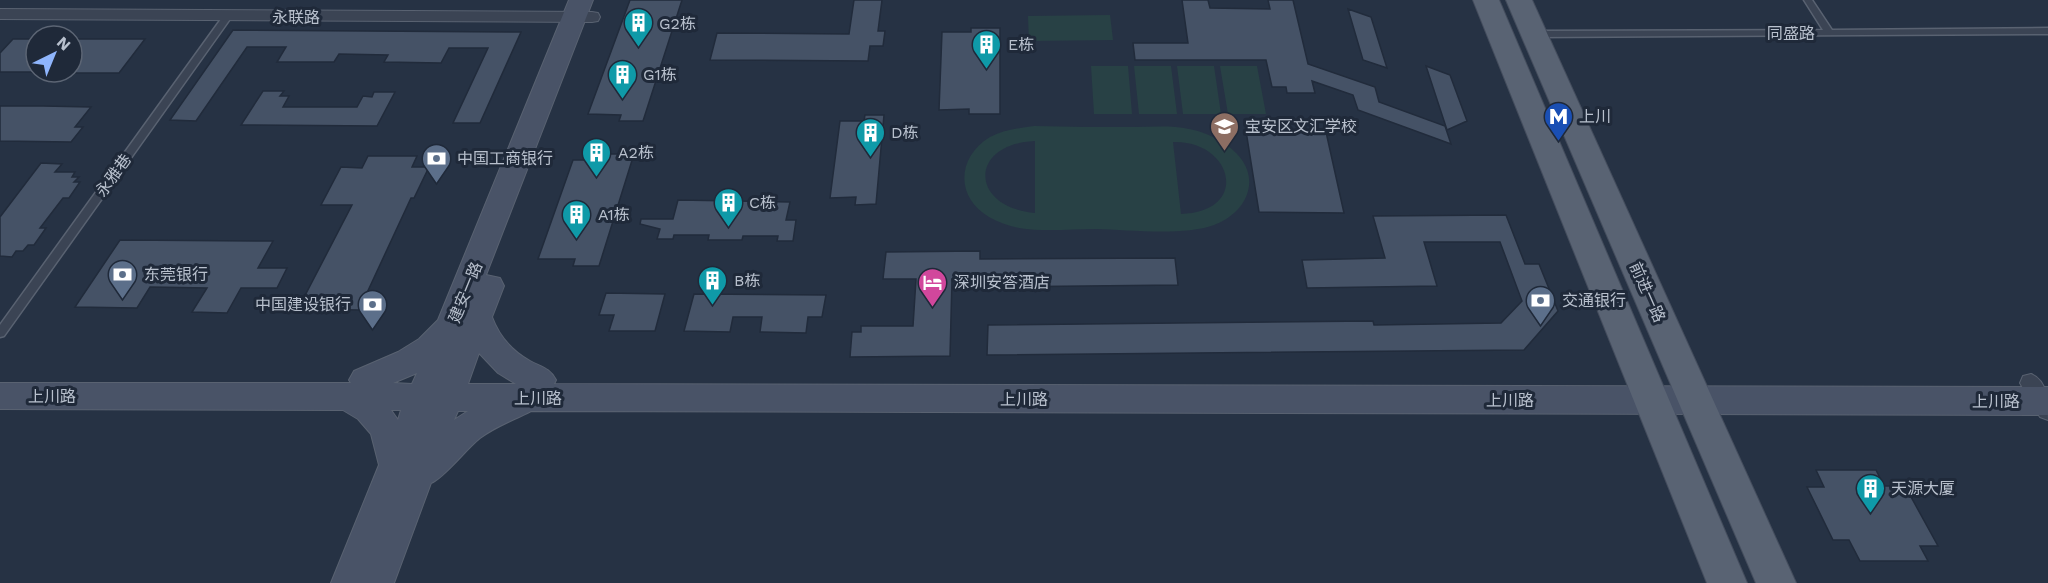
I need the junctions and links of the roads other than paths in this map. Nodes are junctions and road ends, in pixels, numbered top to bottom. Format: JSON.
{"nodes":[{"id":1,"x":1486,"y":0,"type":"edge"},
{"id":2,"x":1519,"y":0,"type":"edge"},
{"id":3,"x":1808,"y":0,"type":"edge"},
{"id":4,"x":587,"y":8,"type":"edge"},
{"id":5,"x":0,"y":14,"type":"edge"},
{"id":6,"x":226,"y":17,"type":"junction"},
{"id":7,"x":2048,"y":31,"type":"edge"},
{"id":8,"x":1830,"y":33,"type":"junction"},
{"id":9,"x":1534,"y":34,"type":"junction"},
{"id":10,"x":465,"y":319,"type":"junction"},
{"id":11,"x":0,"y":333,"type":"edge"},
{"id":12,"x":0,"y":380,"type":"edge"},
{"id":13,"x":357,"y":389,"type":"junction"},
{"id":14,"x":438,"y":389,"type":"junction"},
{"id":15,"x":536,"y":389,"type":"junction"},
{"id":16,"x":1648,"y":392,"type":"junction"},
{"id":17,"x":1692,"y":392,"type":"junction"},
{"id":18,"x":0,"y":396,"type":"edge"},
{"id":19,"x":2043,"y":396,"type":"edge"},
{"id":20,"x":405,"y":475,"type":"junction"},
{"id":21,"x":349,"y":583,"type":"edge"},
{"id":22,"x":376,"y":583,"type":"edge"},
{"id":23,"x":1727,"y":583,"type":"edge"},
{"id":24,"x":1776,"y":583,"type":"edge"}],
"edges":[{"from":1,"to":16,"type":"main road"},
{"from":2,"to":9,"type":"main road","name":"前进一路"},
{"from":3,"to":8,"type":"lane"},
{"from":4,"to":6,"type":"street","name":"永联路"},
{"from":4,"to":10,"type":"main road","name":"建安一路"},
{"from":5,"to":6,"type":"street","name":"永联路"},
{"from":6,"to":11,"type":"lane","name":"永雅巷"},
{"from":7,"to":8,"type":"lane","name":"同盛路"},
{"from":8,"to":9,"type":"lane","name":"同盛路"},
{"from":9,"to":17,"type":"main road","name":"前进一路"},
{"from":10,"to":13,"type":"main road"},
{"from":10,"to":14,"type":"main road","name":"建安一路"},
{"from":10,"to":15,"type":"main road"},
{"from":12,"to":13,"type":"main road","name":"上川路"},
{"from":13,"to":14,"type":"main road","name":"上川路"},
{"from":13,"to":18,"type":"main road","name":"上川路"},
{"from":13,"to":20,"type":"main road"},
{"from":14,"to":15,"type":"main road","name":"上川路"},
{"from":14,"to":20,"type":"main road","name":"建安一路"},
{"from":15,"to":16,"type":"main road","name":"上川路"},
{"from":15,"to":20,"type":"main road"},
{"from":16,"to":17,"type":"main road","name":"上川路"},
{"from":16,"to":23,"type":"main road"},
{"from":17,"to":19,"type":"main road","name":"上川路"},
{"from":17,"to":24,"type":"main road","name":"前进一路"},
{"from":20,"to":21,"type":"main road","name":"建安一路"},
{"from":20,"to":22,"type":"main road","name":"建安一路"}]}
